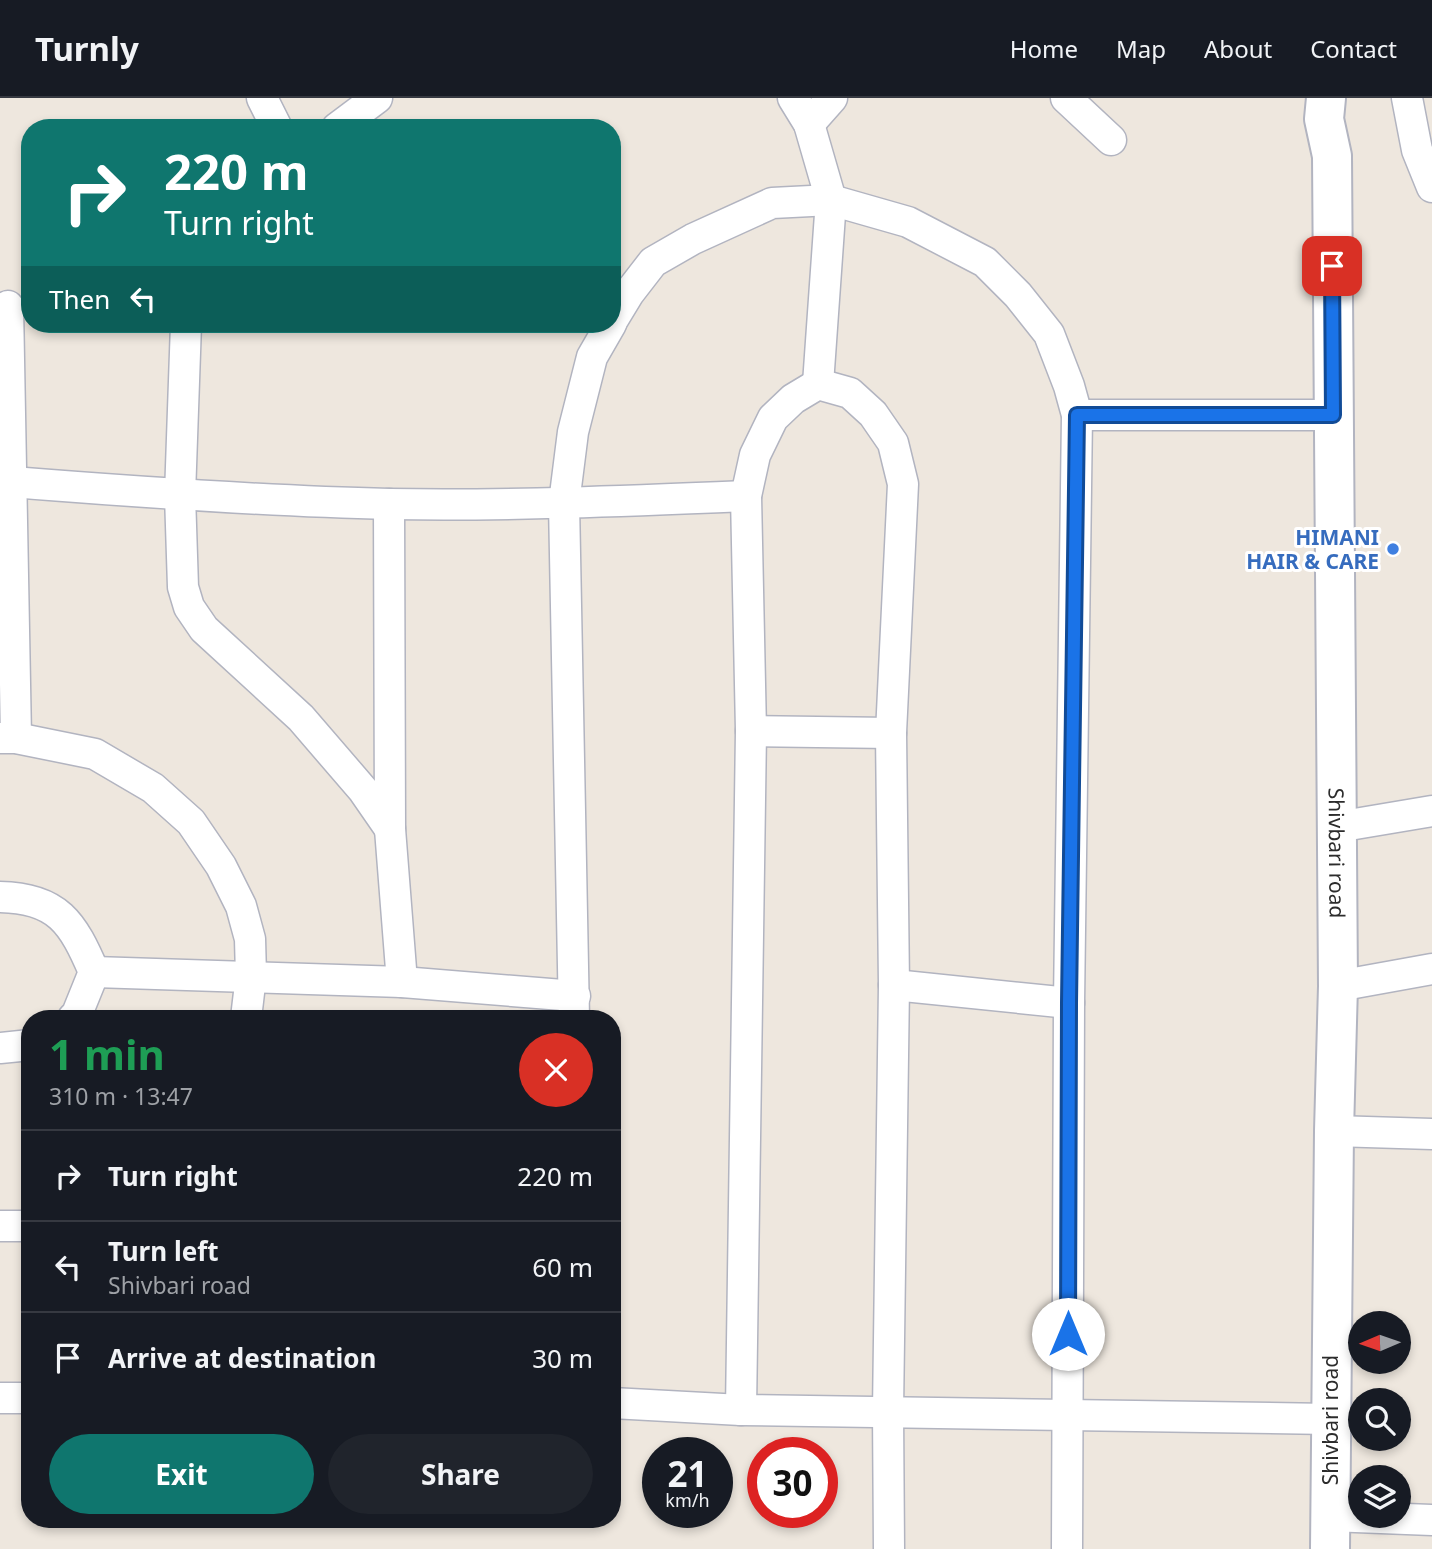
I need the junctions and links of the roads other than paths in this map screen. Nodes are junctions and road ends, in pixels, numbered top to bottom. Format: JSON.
{"nodes":[{"id":1,"x":262,"y":98,"type":"edge"},
{"id":2,"x":377,"y":98,"type":"edge"},
{"id":3,"x":793,"y":98,"type":"edge"},
{"id":4,"x":832,"y":98,"type":"edge"},
{"id":5,"x":1066,"y":98,"type":"edge"},
{"id":6,"x":1326,"y":98,"type":"edge"},
{"id":7,"x":1348,"y":98,"type":"edge"},
{"id":8,"x":1386,"y":98,"type":"edge"},
{"id":9,"x":1407,"y":98,"type":"edge"},
{"id":10,"x":272,"y":119,"type":"edge"},
{"id":11,"x":349,"y":119,"type":"edge"},
{"id":12,"x":809,"y":124,"type":"junction"},
{"id":13,"x":1111,"y":140,"type":"dead end"},
{"id":14,"x":1332,"y":156,"type":"junction"},
{"id":15,"x":1427,"y":169,"type":"edge"},
{"id":16,"x":831,"y":200,"type":"junction"},
{"id":17,"x":13,"y":304,"type":"edge"},
{"id":18,"x":621,"y":307,"type":"edge"},
{"id":19,"x":186,"y":333,"type":"edge"},
{"id":20,"x":606,"y":333,"type":"edge"},
{"id":21,"x":818,"y":384,"type":"junction"},
{"id":22,"x":1077,"y":415,"type":"junction"},
{"id":23,"x":1333,"y":415,"type":"junction"},
{"id":24,"x":12,"y":482,"type":"junction"},
{"id":25,"x":180,"y":495,"type":"junction"},
{"id":26,"x":746,"y":496,"type":"junction"},
{"id":27,"x":388,"y":503,"type":"junction"},
{"id":28,"x":564,"y":503,"type":"junction"},
{"id":29,"x":751,"y":732,"type":"junction"},
{"id":30,"x":891,"y":733,"type":"junction"},
{"id":31,"x":8,"y":738,"type":"edge"},
{"id":32,"x":1432,"y":811,"type":"edge"},
{"id":33,"x":1337,"y":827,"type":"junction"},
{"id":34,"x":390,"y":829,"type":"junction"},
{"id":35,"x":0,"y":897,"type":"edge"},
{"id":36,"x":1432,"y":969,"type":"edge"},
{"id":37,"x":94,"y":972,"type":"junction"},
{"id":38,"x":251,"y":976,"type":"junction"},
{"id":39,"x":402,"y":982,"type":"junction"},
{"id":40,"x":894,"y":985,"type":"junction"},
{"id":41,"x":1338,"y":986,"type":"junction"},
{"id":42,"x":1069,"y":1003,"type":"junction"},
{"id":43,"x":574,"y":1007,"type":"edge"},
{"id":44,"x":77,"y":1010,"type":"edge"},
{"id":45,"x":247,"y":1010,"type":"edge"},
{"id":46,"x":21,"y":1046,"type":"edge"},
{"id":47,"x":0,"y":1048,"type":"edge"},
{"id":48,"x":1334,"y":1131,"type":"junction"},
{"id":49,"x":1432,"y":1134,"type":"edge"},
{"id":50,"x":0,"y":1226,"type":"edge"},
{"id":51,"x":21,"y":1226,"type":"edge"},
{"id":52,"x":0,"y":1398,"type":"edge"},
{"id":53,"x":21,"y":1398,"type":"edge"},
{"id":54,"x":621,"y":1403,"type":"edge"},
{"id":55,"x":741,"y":1410,"type":"junction"},
{"id":56,"x":888,"y":1411,"type":"junction"},
{"id":57,"x":1068,"y":1417,"type":"junction"},
{"id":58,"x":1330,"y":1419,"type":"junction"},
{"id":59,"x":1432,"y":1520,"type":"edge"},
{"id":60,"x":1330,"y":1533,"type":"edge"},
{"id":61,"x":889,"y":1549,"type":"edge"},
{"id":62,"x":1068,"y":1549,"type":"edge"}],
"edges":[{"from":1,"to":10,"type":"street"},
{"from":2,"to":11,"type":"street"},
{"from":3,"to":12,"type":"street"},
{"from":4,"to":12,"type":"street"},
{"from":5,"to":13,"type":"street"},
{"from":6,"to":14,"type":"street"},
{"from":7,"to":14,"type":"street"},
{"from":8,"to":15,"type":"street"},
{"from":9,"to":15,"type":"street"},
{"from":12,"to":16,"type":"street"},
{"from":14,"to":23,"type":"street","name":"Shivbari road"},
{"from":16,"to":18,"type":"street"},
{"from":16,"to":21,"type":"street"},
{"from":16,"to":22,"type":"street"},
{"from":17,"to":24,"type":"street"},
{"from":19,"to":25,"type":"street"},
{"from":20,"to":28,"type":"street"},
{"from":21,"to":26,"type":"street"},
{"from":21,"to":30,"type":"street"},
{"from":22,"to":23,"type":"street"},
{"from":22,"to":42,"type":"street"},
{"from":23,"to":33,"type":"street","name":"Shivbari road"},
{"from":24,"to":25,"type":"street"},
{"from":24,"to":31,"type":"street"},
{"from":25,"to":27,"type":"street"},
{"from":25,"to":34,"type":"street"},
{"from":26,"to":28,"type":"street"},
{"from":26,"to":29,"type":"street"},
{"from":27,"to":28,"type":"street"},
{"from":27,"to":34,"type":"street"},
{"from":28,"to":43,"type":"street"},
{"from":29,"to":30,"type":"street"},
{"from":29,"to":55,"type":"street"},
{"from":30,"to":40,"type":"street"},
{"from":31,"to":38,"type":"street"},
{"from":32,"to":33,"type":"street"},
{"from":33,"to":41,"type":"street","name":"Shivbari road"},
{"from":34,"to":39,"type":"street"},
{"from":35,"to":37,"type":"street"},
{"from":36,"to":41,"type":"street"},
{"from":37,"to":38,"type":"street"},
{"from":37,"to":44,"type":"street"},
{"from":38,"to":39,"type":"street"},
{"from":38,"to":45,"type":"street"},
{"from":39,"to":43,"type":"street"},
{"from":40,"to":42,"type":"street"},
{"from":40,"to":56,"type":"street"},
{"from":41,"to":48,"type":"street","name":"Shivbari road"},
{"from":42,"to":57,"type":"street"},
{"from":46,"to":47,"type":"street"},
{"from":48,"to":49,"type":"street"},
{"from":48,"to":58,"type":"street","name":"Shivbari road"},
{"from":50,"to":51,"type":"street"},
{"from":52,"to":53,"type":"street"},
{"from":54,"to":55,"type":"street"},
{"from":55,"to":56,"type":"street"},
{"from":56,"to":57,"type":"street"},
{"from":56,"to":61,"type":"street"},
{"from":57,"to":58,"type":"street"},
{"from":57,"to":62,"type":"street"},
{"from":58,"to":60,"type":"street","name":"Shivbari road"},
{"from":59,"to":60,"type":"street"}]}
